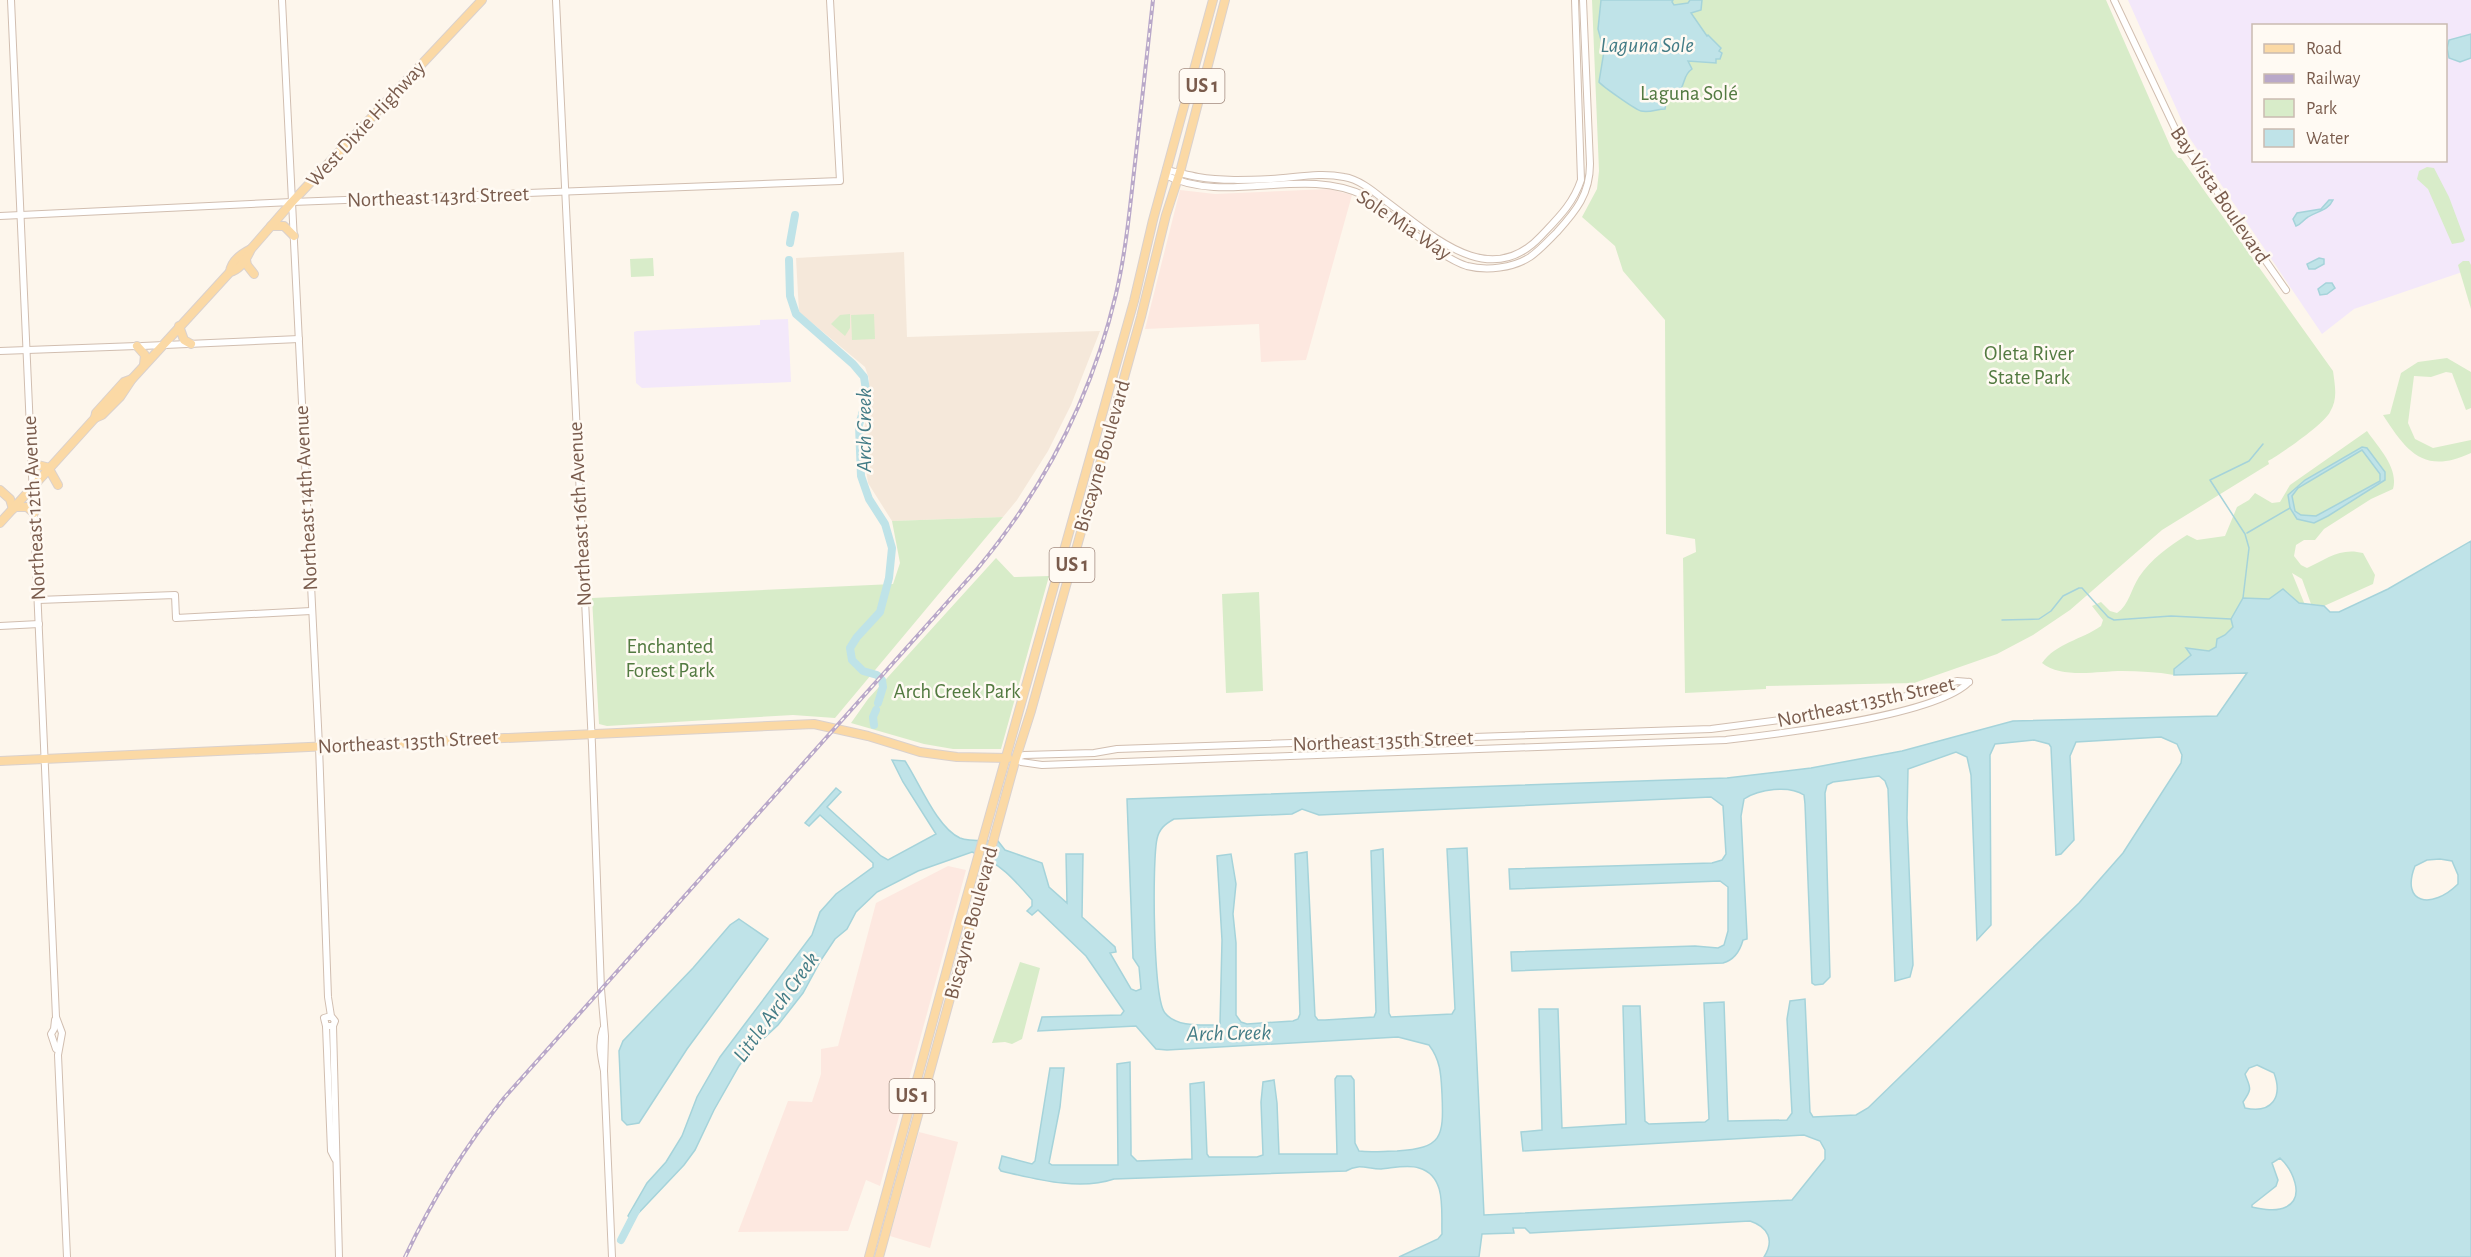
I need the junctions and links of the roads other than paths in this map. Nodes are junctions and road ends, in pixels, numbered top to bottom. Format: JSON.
{"nodes":[{"id":1,"x":11,"y":0,"type":"edge"},
{"id":2,"x":282,"y":0,"type":"edge"},
{"id":3,"x":482,"y":0,"type":"edge"},
{"id":4,"x":556,"y":0,"type":"edge"},
{"id":5,"x":830,"y":0,"type":"edge"},
{"id":6,"x":1213,"y":0,"type":"edge"},
{"id":7,"x":1225,"y":0,"type":"edge"},
{"id":8,"x":1575,"y":0,"type":"edge"},
{"id":9,"x":1583,"y":0,"type":"edge"},
{"id":10,"x":2114,"y":0,"type":"edge"},
{"id":11,"x":1180,"y":172,"type":"junction"},
{"id":12,"x":1166,"y":173,"type":"junction"},
{"id":13,"x":1177,"y":181,"type":"junction"},
{"id":14,"x":565,"y":192,"type":"junction"},
{"id":15,"x":292,"y":202,"type":"junction"},
{"id":16,"x":21,"y":215,"type":"junction"},
{"id":17,"x":0,"y":216,"type":"edge"},
{"id":18,"x":1153,"y":220,"type":"junction"},
{"id":19,"x":271,"y":226,"type":"junction"},
{"id":20,"x":294,"y":236,"type":"junction"},
{"id":21,"x":1158,"y":248,"type":"junction"},
{"id":22,"x":251,"y":249,"type":"junction"},
{"id":23,"x":1145,"y":252,"type":"junction"},
{"id":24,"x":246,"y":260,"type":"junction"},
{"id":25,"x":1153,"y":267,"type":"junction"},
{"id":26,"x":230,"y":272,"type":"junction"},
{"id":27,"x":254,"y":274,"type":"dead end"},
{"id":28,"x":2286,"y":290,"type":"dead end"},
{"id":29,"x":179,"y":326,"type":"junction"},
{"id":30,"x":299,"y":339,"type":"junction"},
{"id":31,"x":191,"y":344,"type":"junction"},
{"id":32,"x":162,"y":345,"type":"junction"},
{"id":33,"x":139,"y":346,"type":"junction"},
{"id":34,"x":27,"y":350,"type":"junction"},
{"id":35,"x":0,"y":351,"type":"edge"},
{"id":36,"x":144,"y":366,"type":"junction"},
{"id":37,"x":32,"y":460,"type":"junction"},
{"id":38,"x":49,"y":468,"type":"junction"},
{"id":39,"x":58,"y":485,"type":"dead end"},
{"id":40,"x":33,"y":486,"type":"junction"},
{"id":41,"x":0,"y":490,"type":"edge"},
{"id":42,"x":14,"y":508,"type":"junction"},
{"id":43,"x":34,"y":513,"type":"junction"},
{"id":44,"x":0,"y":523,"type":"edge"},
{"id":45,"x":1063,"y":554,"type":"junction"},
{"id":46,"x":1074,"y":556,"type":"junction"},
{"id":47,"x":38,"y":600,"type":"junction"},
{"id":48,"x":311,"y":611,"type":"junction"},
{"id":49,"x":39,"y":624,"type":"junction"},
{"id":50,"x":0,"y":626,"type":"edge"},
{"id":51,"x":1036,"y":651,"type":"junction"},
{"id":52,"x":1047,"y":654,"type":"junction"},
{"id":53,"x":1940,"y":687,"type":"junction"},
{"id":54,"x":1942,"y":699,"type":"junction"},
{"id":55,"x":1779,"y":722,"type":"junction"},
{"id":56,"x":1618,"y":733,"type":"junction"},
{"id":57,"x":590,"y":734,"type":"junction"},
{"id":58,"x":1779,"y":734,"type":"junction"},
{"id":59,"x":1455,"y":738,"type":"junction"},
{"id":60,"x":1284,"y":744,"type":"junction"},
{"id":61,"x":1618,"y":745,"type":"junction"},
{"id":62,"x":319,"y":746,"type":"junction"},
{"id":63,"x":1455,"y":750,"type":"junction"},
{"id":64,"x":1284,"y":756,"type":"junction"},
{"id":65,"x":45,"y":758,"type":"junction"},
{"id":66,"x":1005,"y":758,"type":"junction"},
{"id":67,"x":1016,"y":758,"type":"junction"},
{"id":68,"x":0,"y":761,"type":"edge"},
{"id":69,"x":879,"y":1218,"type":"junction"},
{"id":70,"x":885,"y":1238,"type":"junction"},
{"id":71,"x":873,"y":1242,"type":"junction"},
{"id":72,"x":67,"y":1257,"type":"edge"},
{"id":73,"x":339,"y":1257,"type":"edge"},
{"id":74,"x":612,"y":1257,"type":"edge"},
{"id":75,"x":869,"y":1257,"type":"edge"},
{"id":76,"x":878,"y":1257,"type":"edge"}],
"edges":[{"from":1,"to":16,"type":"street","name":"Northeast 12th Avenue"},
{"from":2,"to":15,"type":"street","name":"Northeast 14th Avenue"},
{"from":3,"to":15,"type":"main road","name":"West Dixie Highway"},
{"from":4,"to":14,"type":"street","name":"Northeast 16th Avenue"},
{"from":5,"to":14,"type":"street","name":"Northeast 143rd Street"},
{"from":6,"to":12,"type":"main road","name":"Biscayne Boulevard","number":"US 1"},
{"from":7,"to":11,"type":"main road","name":"Biscayne Boulevard","number":"US 1"},
{"from":8,"to":11,"type":"street","name":"Sole Mia Way"},
{"from":9,"to":13,"type":"street","name":"Sole Mia Way"},
{"from":10,"to":28,"type":"street","name":"Bay Vista Boulevard"},
{"from":11,"to":12,"type":"street"},
{"from":11,"to":13,"type":"main road","name":"Biscayne Boulevard","number":"US 1"},
{"from":12,"to":13,"type":"street"},
{"from":12,"to":18,"type":"main road","name":"Biscayne Boulevard","number":"US 1"},
{"from":13,"to":21,"type":"main road","name":"Biscayne Boulevard","number":"US 1"},
{"from":14,"to":15,"type":"street","name":"Northeast 143rd Street"},
{"from":14,"to":57,"type":"street","name":"Northeast 16th Avenue"},
{"from":15,"to":16,"type":"street","name":"Northeast 143rd Street"},
{"from":15,"to":19,"type":"main road","name":"West Dixie Highway"},
{"from":15,"to":20,"type":"street","name":"Northeast 14th Avenue"},
{"from":16,"to":17,"type":"street","name":"Northeast 143rd Street"},
{"from":16,"to":34,"type":"street","name":"Northeast 12th Avenue"},
{"from":18,"to":21,"type":"main road"},
{"from":18,"to":23,"type":"main road","name":"Biscayne Boulevard","number":"US 1"},
{"from":19,"to":20,"type":"main road"},
{"from":19,"to":22,"type":"main road","name":"West Dixie Highway"},
{"from":20,"to":30,"type":"street","name":"Northeast 14th Avenue"},
{"from":21,"to":25,"type":"main road","name":"Biscayne Boulevard","number":"US 1"},
{"from":22,"to":24,"type":"main road","name":"West Dixie Highway"},
{"from":22,"to":26,"type":"main road","name":"West Dixie Highway"},
{"from":23,"to":25,"type":"main road"},
{"from":23,"to":45,"type":"main road","name":"Biscayne Boulevard","number":"US 1"},
{"from":24,"to":26,"type":"main road","name":"West Dixie Highway"},
{"from":24,"to":27,"type":"main road"},
{"from":25,"to":46,"type":"main road","name":"Biscayne Boulevard","number":"US 1"},
{"from":26,"to":29,"type":"main road","name":"West Dixie Highway"},
{"from":29,"to":31,"type":"main road"},
{"from":29,"to":32,"type":"main road","name":"West Dixie Highway"},
{"from":30,"to":31,"type":"street"},
{"from":30,"to":48,"type":"street","name":"Northeast 14th Avenue"},
{"from":31,"to":32,"type":"street"},
{"from":32,"to":33,"type":"street"},
{"from":32,"to":36,"type":"main road","name":"West Dixie Highway"},
{"from":33,"to":34,"type":"street"},
{"from":33,"to":36,"type":"main road"},
{"from":34,"to":35,"type":"street"},
{"from":34,"to":37,"type":"street","name":"Northeast 12th Avenue"},
{"from":36,"to":38,"type":"main road","name":"West Dixie Highway"},
{"from":37,"to":38,"type":"main road"},
{"from":37,"to":40,"type":"street","name":"Northeast 12th Avenue"},
{"from":38,"to":39,"type":"main road"},
{"from":38,"to":40,"type":"main road","name":"West Dixie Highway"},
{"from":40,"to":42,"type":"main road","name":"West Dixie Highway"},
{"from":40,"to":43,"type":"street","name":"Northeast 12th Avenue"},
{"from":41,"to":42,"type":"main road"},
{"from":42,"to":43,"type":"main road"},
{"from":42,"to":44,"type":"main road","name":"West Dixie Highway"},
{"from":43,"to":47,"type":"street","name":"Northeast 12th Avenue"},
{"from":45,"to":46,"type":"main road"},
{"from":45,"to":51,"type":"main road","name":"Biscayne Boulevard","number":"US 1"},
{"from":46,"to":52,"type":"main road","name":"Biscayne Boulevard","number":"US 1"},
{"from":47,"to":48,"type":"street"},
{"from":47,"to":49,"type":"street","name":"Northeast 12th Avenue"},
{"from":48,"to":62,"type":"street","name":"Northeast 14th Avenue"},
{"from":49,"to":50,"type":"street"},
{"from":49,"to":65,"type":"street","name":"Northeast 12th Avenue"},
{"from":51,"to":52,"type":"main road"},
{"from":51,"to":66,"type":"main road","name":"Biscayne Boulevard","number":"US 1"},
{"from":52,"to":67,"type":"main road","name":"Biscayne Boulevard","number":"US 1"},
{"from":53,"to":54,"type":"street"},
{"from":53,"to":54,"type":"street","name":"Northeast 135th Street"},
{"from":53,"to":55,"type":"street","name":"Northeast 135th Street"},
{"from":54,"to":58,"type":"street","name":"Northeast 135th Street"},
{"from":55,"to":56,"type":"street","name":"Northeast 135th Street"},
{"from":55,"to":58,"type":"street"},
{"from":56,"to":59,"type":"street","name":"Northeast 135th Street"},
{"from":56,"to":61,"type":"street"},
{"from":57,"to":62,"type":"main road","name":"Northeast 135th Street"},
{"from":57,"to":66,"type":"main road","name":"Northeast 135th Street"},
{"from":57,"to":74,"type":"street","name":"Northeast 16th Avenue"},
{"from":58,"to":61,"type":"street","name":"Northeast 135th Street"},
{"from":59,"to":60,"type":"street","name":"Northeast 135th Street"},
{"from":59,"to":63,"type":"street"},
{"from":60,"to":64,"type":"street"},
{"from":60,"to":67,"type":"street","name":"Northeast 135th Street"},
{"from":61,"to":63,"type":"street","name":"Northeast 135th Street"},
{"from":62,"to":65,"type":"main road","name":"Northeast 135th Street"},
{"from":62,"to":73,"type":"street","name":"Northeast 14th Avenue"},
{"from":63,"to":64,"type":"street","name":"Northeast 135th Street"},
{"from":64,"to":67,"type":"street","name":"Northeast 135th Street"},
{"from":65,"to":68,"type":"main road","name":"Northeast 135th Street"},
{"from":65,"to":72,"type":"street","name":"Northeast 12th Avenue"},
{"from":66,"to":67,"type":"main road","name":"Northeast 135th Street"},
{"from":66,"to":69,"type":"main road","name":"Biscayne Boulevard","number":"US 1"},
{"from":67,"to":70,"type":"main road","name":"Biscayne Boulevard","number":"US 1"},
{"from":69,"to":70,"type":"main road"},
{"from":69,"to":71,"type":"main road","name":"Biscayne Boulevard","number":"US 1"},
{"from":70,"to":76,"type":"main road","name":"Biscayne Boulevard","number":"US 1"},
{"from":71,"to":75,"type":"main road","name":"Biscayne Boulevard","number":"US 1"},
{"from":71,"to":76,"type":"main road"}]}
